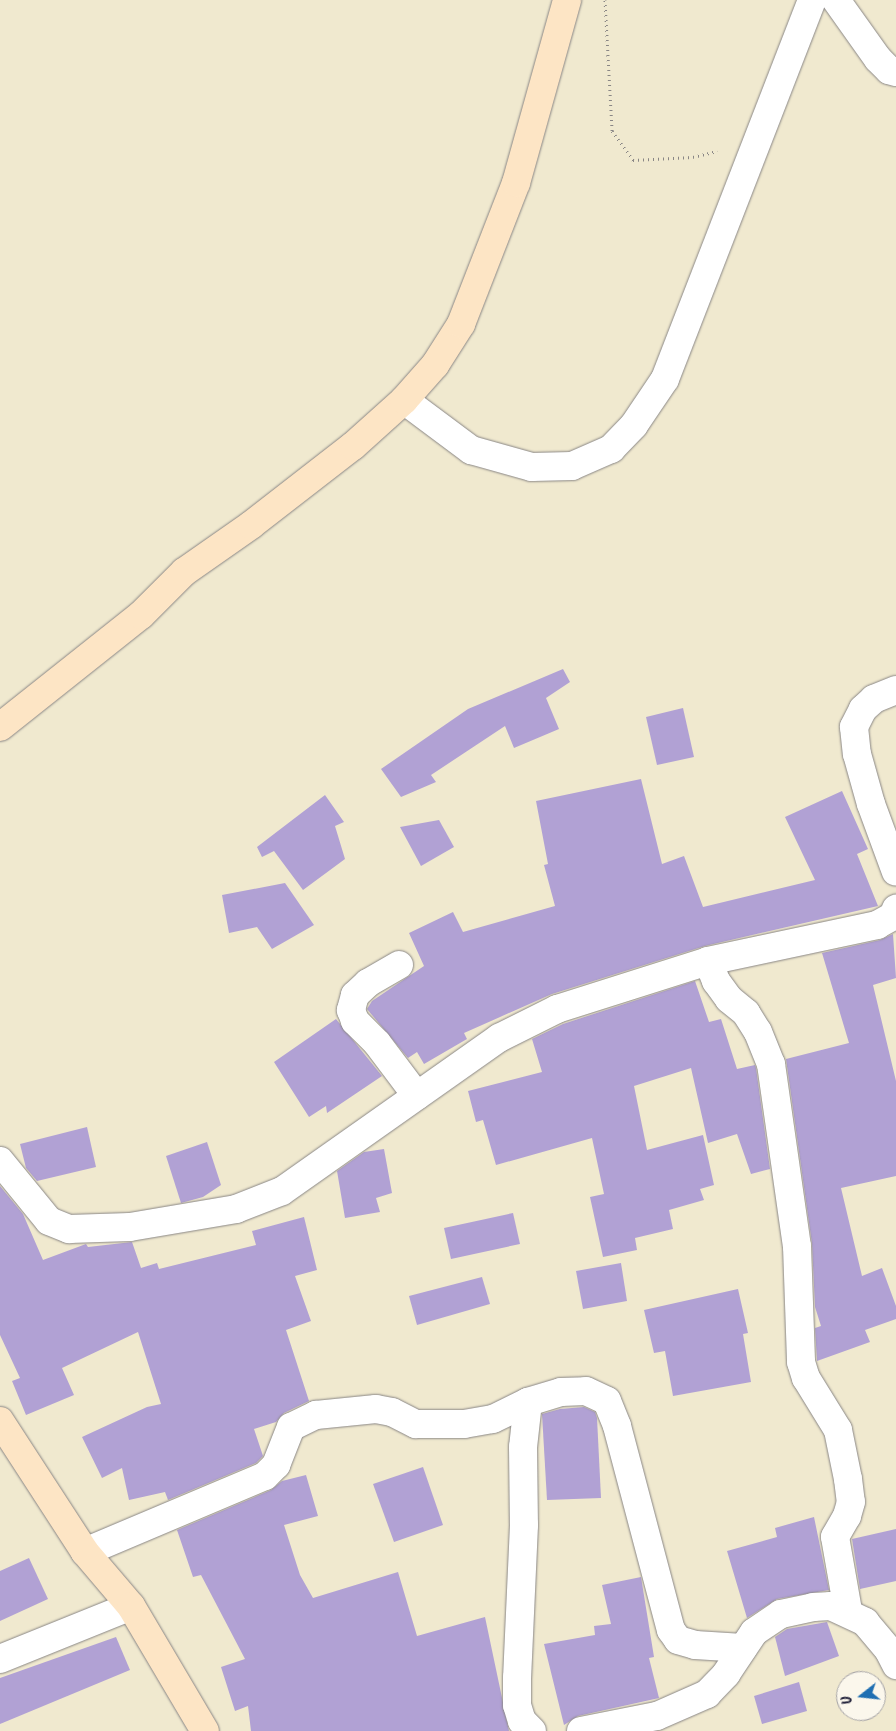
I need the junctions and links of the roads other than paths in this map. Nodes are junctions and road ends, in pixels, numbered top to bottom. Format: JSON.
{"nodes":[{"id":1,"x":567,"y":0,"type":"edge"},
{"id":2,"x":812,"y":0,"type":"edge"},
{"id":3,"x":836,"y":0,"type":"edge"},
{"id":4,"x":896,"y":72,"type":"edge"},
{"id":5,"x":404,"y":400,"type":"junction"},
{"id":6,"x":896,"y":690,"type":"edge"},
{"id":7,"x":0,"y":727,"type":"edge"},
{"id":8,"x":896,"y":872,"type":"edge"},
{"id":9,"x":896,"y":909,"type":"edge"},
{"id":10,"x":708,"y":961,"type":"junction"},
{"id":11,"x":399,"y":965,"type":"dead end"},
{"id":12,"x":417,"y":1096,"type":"junction"},
{"id":13,"x":0,"y":1161,"type":"edge"},
{"id":14,"x":528,"y":1402,"type":"junction"},
{"id":15,"x":0,"y":1421,"type":"edge"},
{"id":16,"x":86,"y":1552,"type":"junction"},
{"id":17,"x":131,"y":1606,"type":"junction"},
{"id":18,"x":848,"y":1611,"type":"junction"},
{"id":19,"x":742,"y":1648,"type":"junction"},
{"id":20,"x":0,"y":1659,"type":"edge"},
{"id":21,"x":896,"y":1665,"type":"edge"},
{"id":22,"x":205,"y":1731,"type":"edge"},
{"id":23,"x":532,"y":1731,"type":"edge"},
{"id":24,"x":581,"y":1731,"type":"edge"}],
"edges":[{"from":1,"to":5,"type":"street"},
{"from":2,"to":5,"type":"street"},
{"from":3,"to":4,"type":"street"},
{"from":5,"to":7,"type":"street"},
{"from":6,"to":8,"type":"street"},
{"from":9,"to":10,"type":"street"},
{"from":10,"to":12,"type":"street"},
{"from":10,"to":18,"type":"street"},
{"from":11,"to":12,"type":"street"},
{"from":12,"to":13,"type":"street"},
{"from":14,"to":16,"type":"street"},
{"from":14,"to":19,"type":"street"},
{"from":14,"to":23,"type":"street"},
{"from":15,"to":16,"type":"street"},
{"from":16,"to":17,"type":"street"},
{"from":17,"to":20,"type":"street"},
{"from":17,"to":22,"type":"street"},
{"from":18,"to":19,"type":"street"},
{"from":18,"to":21,"type":"street"},
{"from":19,"to":24,"type":"street"}]}
